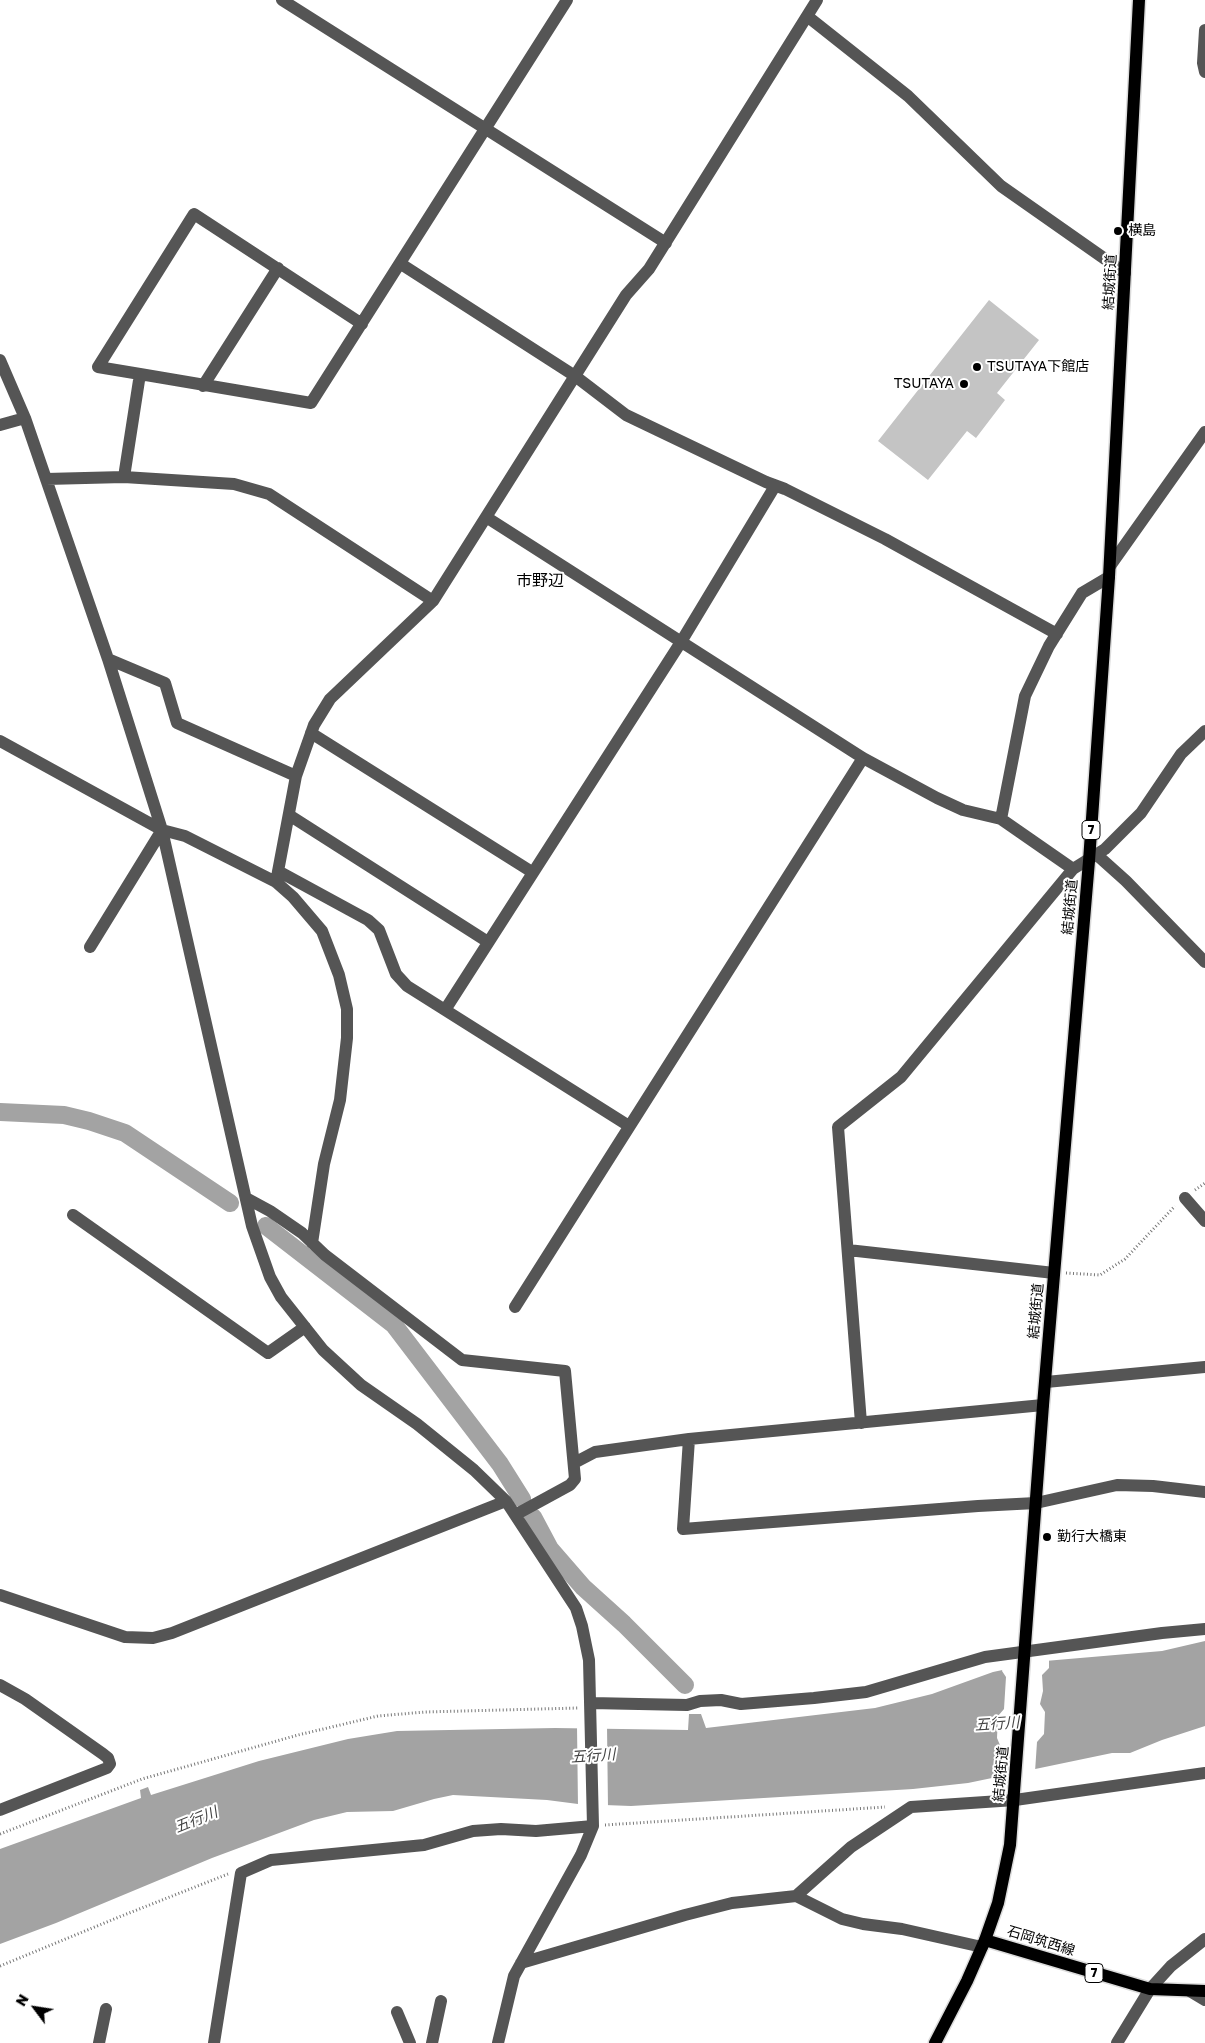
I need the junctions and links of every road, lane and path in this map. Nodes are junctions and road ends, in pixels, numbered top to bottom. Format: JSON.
{"nodes":[{"id":1,"x":282,"y":0,"type":"edge"},
{"id":2,"x":567,"y":0,"type":"edge"},
{"id":3,"x":817,"y":0,"type":"edge"},
{"id":4,"x":1139,"y":0,"type":"edge"},
{"id":5,"x":807,"y":16,"type":"junction"},
{"id":6,"x":1205,"y":30,"type":"edge"},
{"id":7,"x":1205,"y":72,"type":"edge"},
{"id":8,"x":486,"y":130,"type":"junction"},
{"id":9,"x":666,"y":243,"type":"junction"},
{"id":10,"x":401,"y":264,"type":"junction"},
{"id":11,"x":278,"y":268,"type":"junction"},
{"id":12,"x":1125,"y":273,"type":"junction"},
{"id":13,"x":362,"y":324,"type":"junction"},
{"id":14,"x":0,"y":360,"type":"edge"},
{"id":15,"x":140,"y":374,"type":"junction"},
{"id":16,"x":574,"y":376,"type":"junction"},
{"id":17,"x":203,"y":386,"type":"junction"},
{"id":18,"x":25,"y":418,"type":"junction"},
{"id":19,"x":0,"y":424,"type":"edge"},
{"id":20,"x":1205,"y":432,"type":"edge"},
{"id":21,"x":124,"y":477,"type":"junction"},
{"id":22,"x":46,"y":479,"type":"junction"},
{"id":23,"x":775,"y":486,"type":"junction"},
{"id":24,"x":486,"y":517,"type":"junction"},
{"id":25,"x":1110,"y":572,"type":"junction"},
{"id":26,"x":434,"y":601,"type":"junction"},
{"id":27,"x":1057,"y":634,"type":"junction"},
{"id":28,"x":681,"y":642,"type":"junction"},
{"id":29,"x":108,"y":659,"type":"junction"},
{"id":30,"x":1205,"y":731,"type":"edge"},
{"id":31,"x":311,"y":733,"type":"junction"},
{"id":32,"x":0,"y":742,"type":"edge"},
{"id":33,"x":862,"y":758,"type":"junction"},
{"id":34,"x":296,"y":776,"type":"junction"},
{"id":35,"x":288,"y":815,"type":"junction"},
{"id":36,"x":1001,"y":819,"type":"junction"},
{"id":37,"x":162,"y":830,"type":"junction"},
{"id":38,"x":1093,"y":858,"type":"junction"},
{"id":39,"x":1073,"y":869,"type":"junction"},
{"id":40,"x":532,"y":872,"type":"junction"},
{"id":41,"x":277,"y":876,"type":"junction"},
{"id":42,"x":488,"y":942,"type":"junction"},
{"id":43,"x":90,"y":947,"type":"dead end"},
{"id":44,"x":1205,"y":962,"type":"edge"},
{"id":45,"x":445,"y":1010,"type":"junction"},
{"id":46,"x":629,"y":1126,"type":"junction"},
{"id":47,"x":1205,"y":1183,"type":"edge"},
{"id":48,"x":246,"y":1198,"type":"junction"},
{"id":49,"x":1184,"y":1198,"type":"junction"},
{"id":50,"x":73,"y":1215,"type":"dead end"},
{"id":51,"x":1205,"y":1221,"type":"edge"},
{"id":52,"x":312,"y":1243,"type":"junction"},
{"id":53,"x":848,"y":1250,"type":"junction"},
{"id":54,"x":1054,"y":1273,"type":"junction"},
{"id":55,"x":515,"y":1307,"type":"dead end"},
{"id":56,"x":305,"y":1327,"type":"junction"},
{"id":57,"x":1205,"y":1367,"type":"edge"},
{"id":58,"x":1046,"y":1382,"type":"junction"},
{"id":59,"x":1043,"y":1404,"type":"junction"},
{"id":60,"x":861,"y":1423,"type":"junction"},
{"id":61,"x":689,"y":1439,"type":"junction"},
{"id":62,"x":574,"y":1463,"type":"junction"},
{"id":63,"x":1205,"y":1492,"type":"edge"},
{"id":64,"x":506,"y":1501,"type":"junction"},
{"id":65,"x":1036,"y":1504,"type":"junction"},
{"id":66,"x":515,"y":1515,"type":"junction"},
{"id":67,"x":0,"y":1594,"type":"edge"},
{"id":68,"x":1205,"y":1629,"type":"edge"},
{"id":69,"x":1026,"y":1655,"type":"junction"},
{"id":70,"x":0,"y":1685,"type":"edge"},
{"id":71,"x":591,"y":1708,"type":"junction"},
{"id":72,"x":1205,"y":1773,"type":"edge"},
{"id":73,"x":1015,"y":1797,"type":"junction"},
{"id":74,"x":887,"y":1807,"type":"dead end"},
{"id":75,"x":0,"y":1810,"type":"edge"},
{"id":76,"x":594,"y":1822,"type":"junction"},
{"id":77,"x":0,"y":1834,"type":"edge"},
{"id":78,"x":241,"y":1874,"type":"junction"},
{"id":79,"x":796,"y":1896,"type":"junction"},
{"id":80,"x":1205,"y":1939,"type":"edge"},
{"id":81,"x":983,"y":1944,"type":"junction"},
{"id":82,"x":521,"y":1963,"type":"junction"},
{"id":83,"x":0,"y":1966,"type":"edge"},
{"id":84,"x":1150,"y":1989,"type":"junction"},
{"id":85,"x":1190,"y":1991,"type":"junction"},
{"id":86,"x":1205,"y":1991,"type":"edge"},
{"id":87,"x":1205,"y":2000,"type":"edge"},
{"id":88,"x":441,"y":2001,"type":"dead end"},
{"id":89,"x":106,"y":2009,"type":"dead end"},
{"id":90,"x":397,"y":2012,"type":"dead end"},
{"id":91,"x":938,"y":2042,"type":"edge"},
{"id":92,"x":99,"y":2043,"type":"edge"},
{"id":93,"x":214,"y":2043,"type":"edge"},
{"id":94,"x":410,"y":2043,"type":"edge"},
{"id":95,"x":432,"y":2043,"type":"edge"},
{"id":96,"x":498,"y":2043,"type":"edge"},
{"id":97,"x":1117,"y":2043,"type":"edge"}],
"edges":[{"from":1,"to":8,"type":"street"},
{"from":2,"to":8,"type":"street"},
{"from":3,"to":5,"type":"street"},
{"from":4,"to":12,"type":"main road","name":"結城街道","number":"7"},
{"from":5,"to":9,"type":"street"},
{"from":5,"to":12,"type":"street"},
{"from":6,"to":7,"type":"street"},
{"from":8,"to":9,"type":"street"},
{"from":8,"to":10,"type":"street"},
{"from":9,"to":16,"type":"street"},
{"from":10,"to":13,"type":"street"},
{"from":10,"to":16,"type":"street"},
{"from":11,"to":13,"type":"street"},
{"from":11,"to":15,"type":"street"},
{"from":11,"to":17,"type":"street"},
{"from":12,"to":25,"type":"main road","name":"結城街道","number":"7"},
{"from":13,"to":17,"type":"street"},
{"from":14,"to":18,"type":"street"},
{"from":15,"to":17,"type":"street"},
{"from":15,"to":21,"type":"street"},
{"from":16,"to":23,"type":"street"},
{"from":16,"to":24,"type":"street"},
{"from":18,"to":19,"type":"street"},
{"from":18,"to":22,"type":"street"},
{"from":20,"to":25,"type":"street"},
{"from":21,"to":22,"type":"street"},
{"from":21,"to":26,"type":"street"},
{"from":22,"to":29,"type":"street"},
{"from":23,"to":27,"type":"street"},
{"from":23,"to":28,"type":"street"},
{"from":24,"to":26,"type":"street"},
{"from":24,"to":28,"type":"street"},
{"from":25,"to":27,"type":"street"},
{"from":25,"to":38,"type":"main road","name":"結城街道","number":"7"},
{"from":26,"to":31,"type":"street"},
{"from":27,"to":36,"type":"street"},
{"from":28,"to":33,"type":"street"},
{"from":28,"to":40,"type":"street"},
{"from":29,"to":34,"type":"street"},
{"from":29,"to":37,"type":"street"},
{"from":30,"to":38,"type":"street"},
{"from":31,"to":34,"type":"street"},
{"from":31,"to":40,"type":"street"},
{"from":32,"to":37,"type":"street"},
{"from":33,"to":36,"type":"street"},
{"from":33,"to":46,"type":"street"},
{"from":34,"to":35,"type":"street"},
{"from":35,"to":41,"type":"street"},
{"from":35,"to":42,"type":"street"},
{"from":36,"to":39,"type":"street"},
{"from":37,"to":41,"type":"street"},
{"from":37,"to":43,"type":"street"},
{"from":37,"to":48,"type":"street"},
{"from":38,"to":39,"type":"street"},
{"from":38,"to":44,"type":"street"},
{"from":38,"to":54,"type":"main road","name":"結城街道","number":"7"},
{"from":39,"to":53,"type":"street"},
{"from":40,"to":42,"type":"street"},
{"from":41,"to":45,"type":"street"},
{"from":41,"to":52,"type":"street"},
{"from":42,"to":45,"type":"street"},
{"from":45,"to":46,"type":"street"},
{"from":46,"to":55,"type":"street"},
{"from":47,"to":49,"type":"path"},
{"from":48,"to":52,"type":"street"},
{"from":48,"to":56,"type":"street"},
{"from":49,"to":51,"type":"street"},
{"from":49,"to":54,"type":"path"},
{"from":50,"to":56,"type":"street"},
{"from":52,"to":62,"type":"street"},
{"from":53,"to":54,"type":"street"},
{"from":53,"to":60,"type":"street"},
{"from":54,"to":58,"type":"main road","name":"結城街道","number":"7"},
{"from":56,"to":64,"type":"street"},
{"from":57,"to":58,"type":"street"},
{"from":58,"to":59,"type":"main road","name":"結城街道","number":"7"},
{"from":59,"to":60,"type":"street"},
{"from":59,"to":65,"type":"main road","name":"結城街道","number":"7"},
{"from":60,"to":61,"type":"street"},
{"from":61,"to":62,"type":"street"},
{"from":61,"to":65,"type":"street"},
{"from":62,"to":66,"type":"street"},
{"from":63,"to":65,"type":"street"},
{"from":64,"to":66,"type":"street"},
{"from":64,"to":67,"type":"street"},
{"from":65,"to":69,"type":"main road","name":"結城街道","number":"7"},
{"from":66,"to":71,"type":"street"},
{"from":68,"to":69,"type":"street"},
{"from":69,"to":71,"type":"street"},
{"from":69,"to":73,"type":"main road","name":"結城街道","number":"7"},
{"from":70,"to":75,"type":"street"},
{"from":71,"to":76,"type":"street"},
{"from":71,"to":77,"type":"path"},
{"from":72,"to":73,"type":"street"},
{"from":73,"to":79,"type":"street"},
{"from":73,"to":81,"type":"main road","name":"結城街道","number":"7"},
{"from":74,"to":76,"type":"path"},
{"from":76,"to":78,"type":"street"},
{"from":76,"to":82,"type":"street"},
{"from":78,"to":83,"type":"path"},
{"from":78,"to":93,"type":"street"},
{"from":79,"to":81,"type":"street"},
{"from":79,"to":82,"type":"street"},
{"from":80,"to":84,"type":"street"},
{"from":81,"to":84,"type":"main road","name":"石岡筑西線","number":"7"},
{"from":81,"to":91,"type":"main road","name":"結城街道","number":"7"},
{"from":82,"to":96,"type":"street"},
{"from":84,"to":85,"type":"main road","name":"石岡筑西線","number":"7"},
{"from":84,"to":97,"type":"street"},
{"from":85,"to":86,"type":"main road","name":"石岡筑西線","number":"7"},
{"from":85,"to":87,"type":"street"},
{"from":88,"to":95,"type":"street"},
{"from":89,"to":92,"type":"street"},
{"from":90,"to":94,"type":"street"}]}
